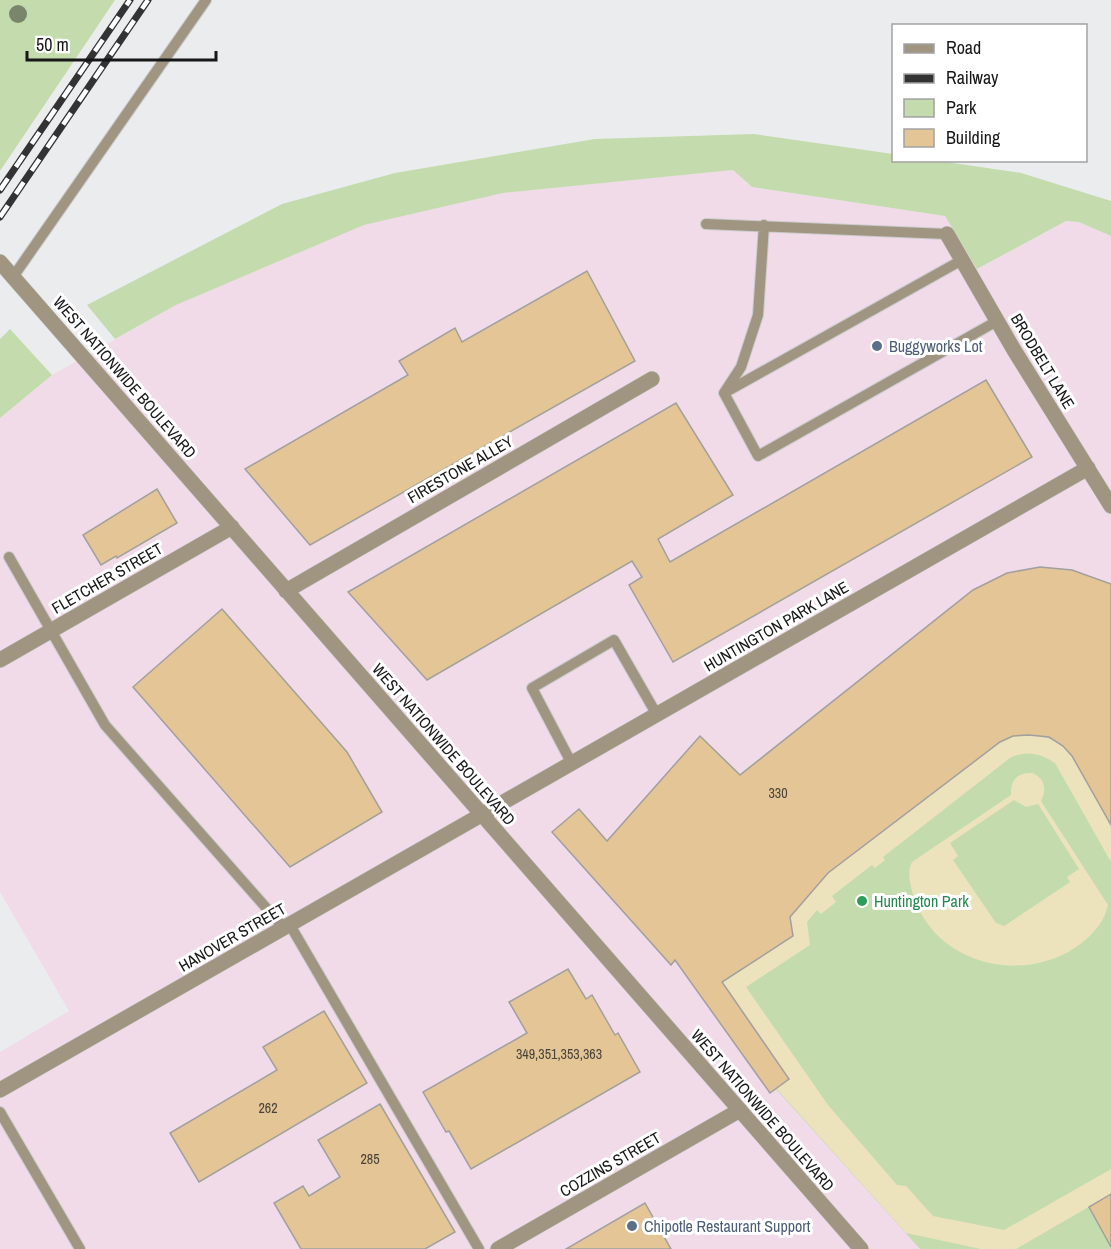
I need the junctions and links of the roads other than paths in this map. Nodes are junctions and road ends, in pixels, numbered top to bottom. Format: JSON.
{"nodes":[{"id":1,"x":206,"y":0,"type":"edge"},
{"id":2,"x":706,"y":224,"type":"dead end"},
{"id":3,"x":764,"y":225,"type":"junction"},
{"id":4,"x":946,"y":234,"type":"joint"},
{"id":5,"x":962,"y":260,"type":"junction"},
{"id":6,"x":0,"y":262,"type":"edge"},
{"id":7,"x":13,"y":277,"type":"junction"},
{"id":8,"x":997,"y":321,"type":"junction"},
{"id":9,"x":652,"y":379,"type":"dead end"},
{"id":10,"x":724,"y":393,"type":"junction"},
{"id":11,"x":1088,"y":468,"type":"junction"},
{"id":12,"x":1111,"y":506,"type":"edge"},
{"id":13,"x":232,"y":527,"type":"junction"},
{"id":14,"x":9,"y":557,"type":"dead end"},
{"id":15,"x":286,"y":591,"type":"junction"},
{"id":16,"x":51,"y":631,"type":"junction"},
{"id":17,"x":0,"y":660,"type":"edge"},
{"id":18,"x":657,"y":715,"type":"junction"},
{"id":19,"x":572,"y":764,"type":"junction"},
{"id":20,"x":482,"y":814,"type":"junction"},
{"id":21,"x":287,"y":926,"type":"junction"},
{"id":22,"x":0,"y":1090,"type":"edge"},
{"id":23,"x":740,"y":1110,"type":"junction"},
{"id":24,"x":0,"y":1112,"type":"edge"},
{"id":25,"x":80,"y":1249,"type":"edge"},
{"id":26,"x":479,"y":1249,"type":"edge"},
{"id":27,"x":498,"y":1249,"type":"edge"},
{"id":28,"x":861,"y":1249,"type":"edge"}],
"edges":[{"from":1,"to":7,"type":"lane"},
{"from":2,"to":3,"type":"lane"},
{"from":3,"to":4,"type":"lane"},
{"from":3,"to":10,"type":"lane"},
{"from":4,"to":5,"type":"street","name":"BRODBELT LANE"},
{"from":5,"to":8,"type":"street","name":"BRODBELT LANE"},
{"from":5,"to":10,"type":"lane"},
{"from":6,"to":7,"type":"street","name":"WEST NATIONWIDE BOULEVARD"},
{"from":7,"to":13,"type":"street","name":"WEST NATIONWIDE BOULEVARD"},
{"from":8,"to":10,"type":"lane"},
{"from":8,"to":11,"type":"street","name":"BRODBELT LANE"},
{"from":9,"to":15,"type":"street","name":"FIRESTONE ALLEY"},
{"from":11,"to":12,"type":"street","name":"BRODBELT LANE"},
{"from":11,"to":18,"type":"street","name":"HUNTINGTON PARK LANE"},
{"from":13,"to":15,"type":"street","name":"WEST NATIONWIDE BOULEVARD"},
{"from":13,"to":16,"type":"street","name":"FLETCHER STREET"},
{"from":14,"to":16,"type":"lane"},
{"from":15,"to":20,"type":"street","name":"WEST NATIONWIDE BOULEVARD"},
{"from":16,"to":17,"type":"street","name":"FLETCHER STREET"},
{"from":16,"to":21,"type":"lane"},
{"from":18,"to":19,"type":"street","name":"HUNTINGTON PARK LANE"},
{"from":18,"to":19,"type":"lane"},
{"from":19,"to":20,"type":"street","name":"HUNTINGTON PARK LANE"},
{"from":20,"to":21,"type":"street","name":"HANOVER STREET"},
{"from":20,"to":23,"type":"street","name":"WEST NATIONWIDE BOULEVARD"},
{"from":21,"to":22,"type":"street","name":"HANOVER STREET"},
{"from":21,"to":26,"type":"lane"},
{"from":23,"to":27,"type":"street","name":"COZZINS STREET"},
{"from":23,"to":28,"type":"street","name":"WEST NATIONWIDE BOULEVARD"},
{"from":24,"to":25,"type":"lane"}]}
